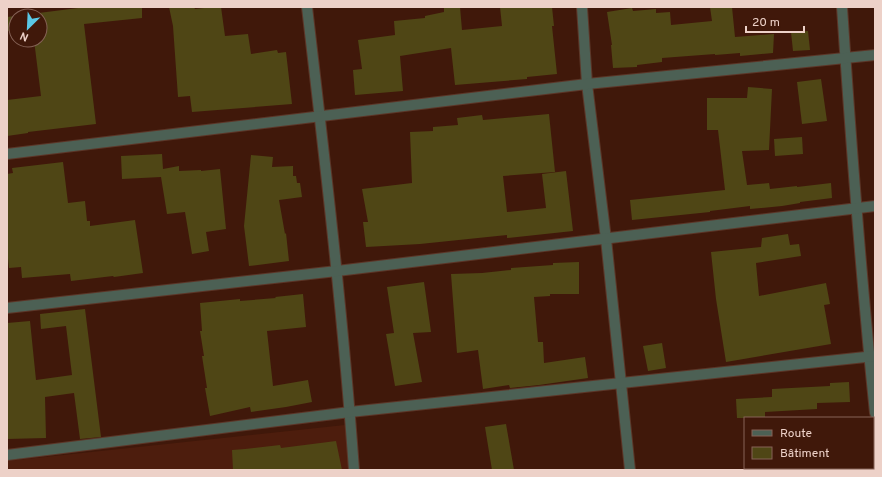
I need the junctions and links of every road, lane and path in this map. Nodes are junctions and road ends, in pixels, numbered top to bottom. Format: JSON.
{"nodes":[{"id":1,"x":307,"y":7,"type":"edge"},
{"id":2,"x":582,"y":7,"type":"edge"},
{"id":3,"x":842,"y":7,"type":"edge"},
{"id":4,"x":875,"y":55,"type":"edge"},
{"id":5,"x":846,"y":58,"type":"junction"},
{"id":6,"x":587,"y":84,"type":"junction"},
{"id":7,"x":320,"y":116,"type":"junction"},
{"id":8,"x":7,"y":154,"type":"edge"},
{"id":9,"x":875,"y":206,"type":"edge"},
{"id":10,"x":857,"y":208,"type":"junction"},
{"id":11,"x":606,"y":239,"type":"junction"},
{"id":12,"x":337,"y":271,"type":"junction"},
{"id":13,"x":7,"y":308,"type":"edge"},
{"id":14,"x":872,"y":356,"type":"edge"},
{"id":15,"x":621,"y":383,"type":"junction"},
{"id":16,"x":350,"y":412,"type":"junction"},
{"id":17,"x":875,"y":413,"type":"edge"},
{"id":18,"x":7,"y":455,"type":"edge"},
{"id":19,"x":354,"y":470,"type":"edge"},
{"id":20,"x":630,"y":470,"type":"edge"}],
"edges":[{"from":1,"to":7,"type":"street"},
{"from":2,"to":6,"type":"street"},
{"from":3,"to":5,"type":"street"},
{"from":4,"to":5,"type":"street"},
{"from":5,"to":6,"type":"street"},
{"from":5,"to":10,"type":"street"},
{"from":6,"to":7,"type":"street"},
{"from":6,"to":11,"type":"street"},
{"from":7,"to":8,"type":"street"},
{"from":7,"to":12,"type":"street"},
{"from":9,"to":10,"type":"street"},
{"from":10,"to":11,"type":"street"},
{"from":10,"to":14,"type":"street"},
{"from":11,"to":12,"type":"street"},
{"from":11,"to":15,"type":"street"},
{"from":12,"to":13,"type":"street"},
{"from":12,"to":16,"type":"street"},
{"from":14,"to":15,"type":"street"},
{"from":14,"to":17,"type":"street"},
{"from":15,"to":16,"type":"street"},
{"from":15,"to":20,"type":"street"},
{"from":16,"to":18,"type":"street"},
{"from":16,"to":19,"type":"street"}]}
